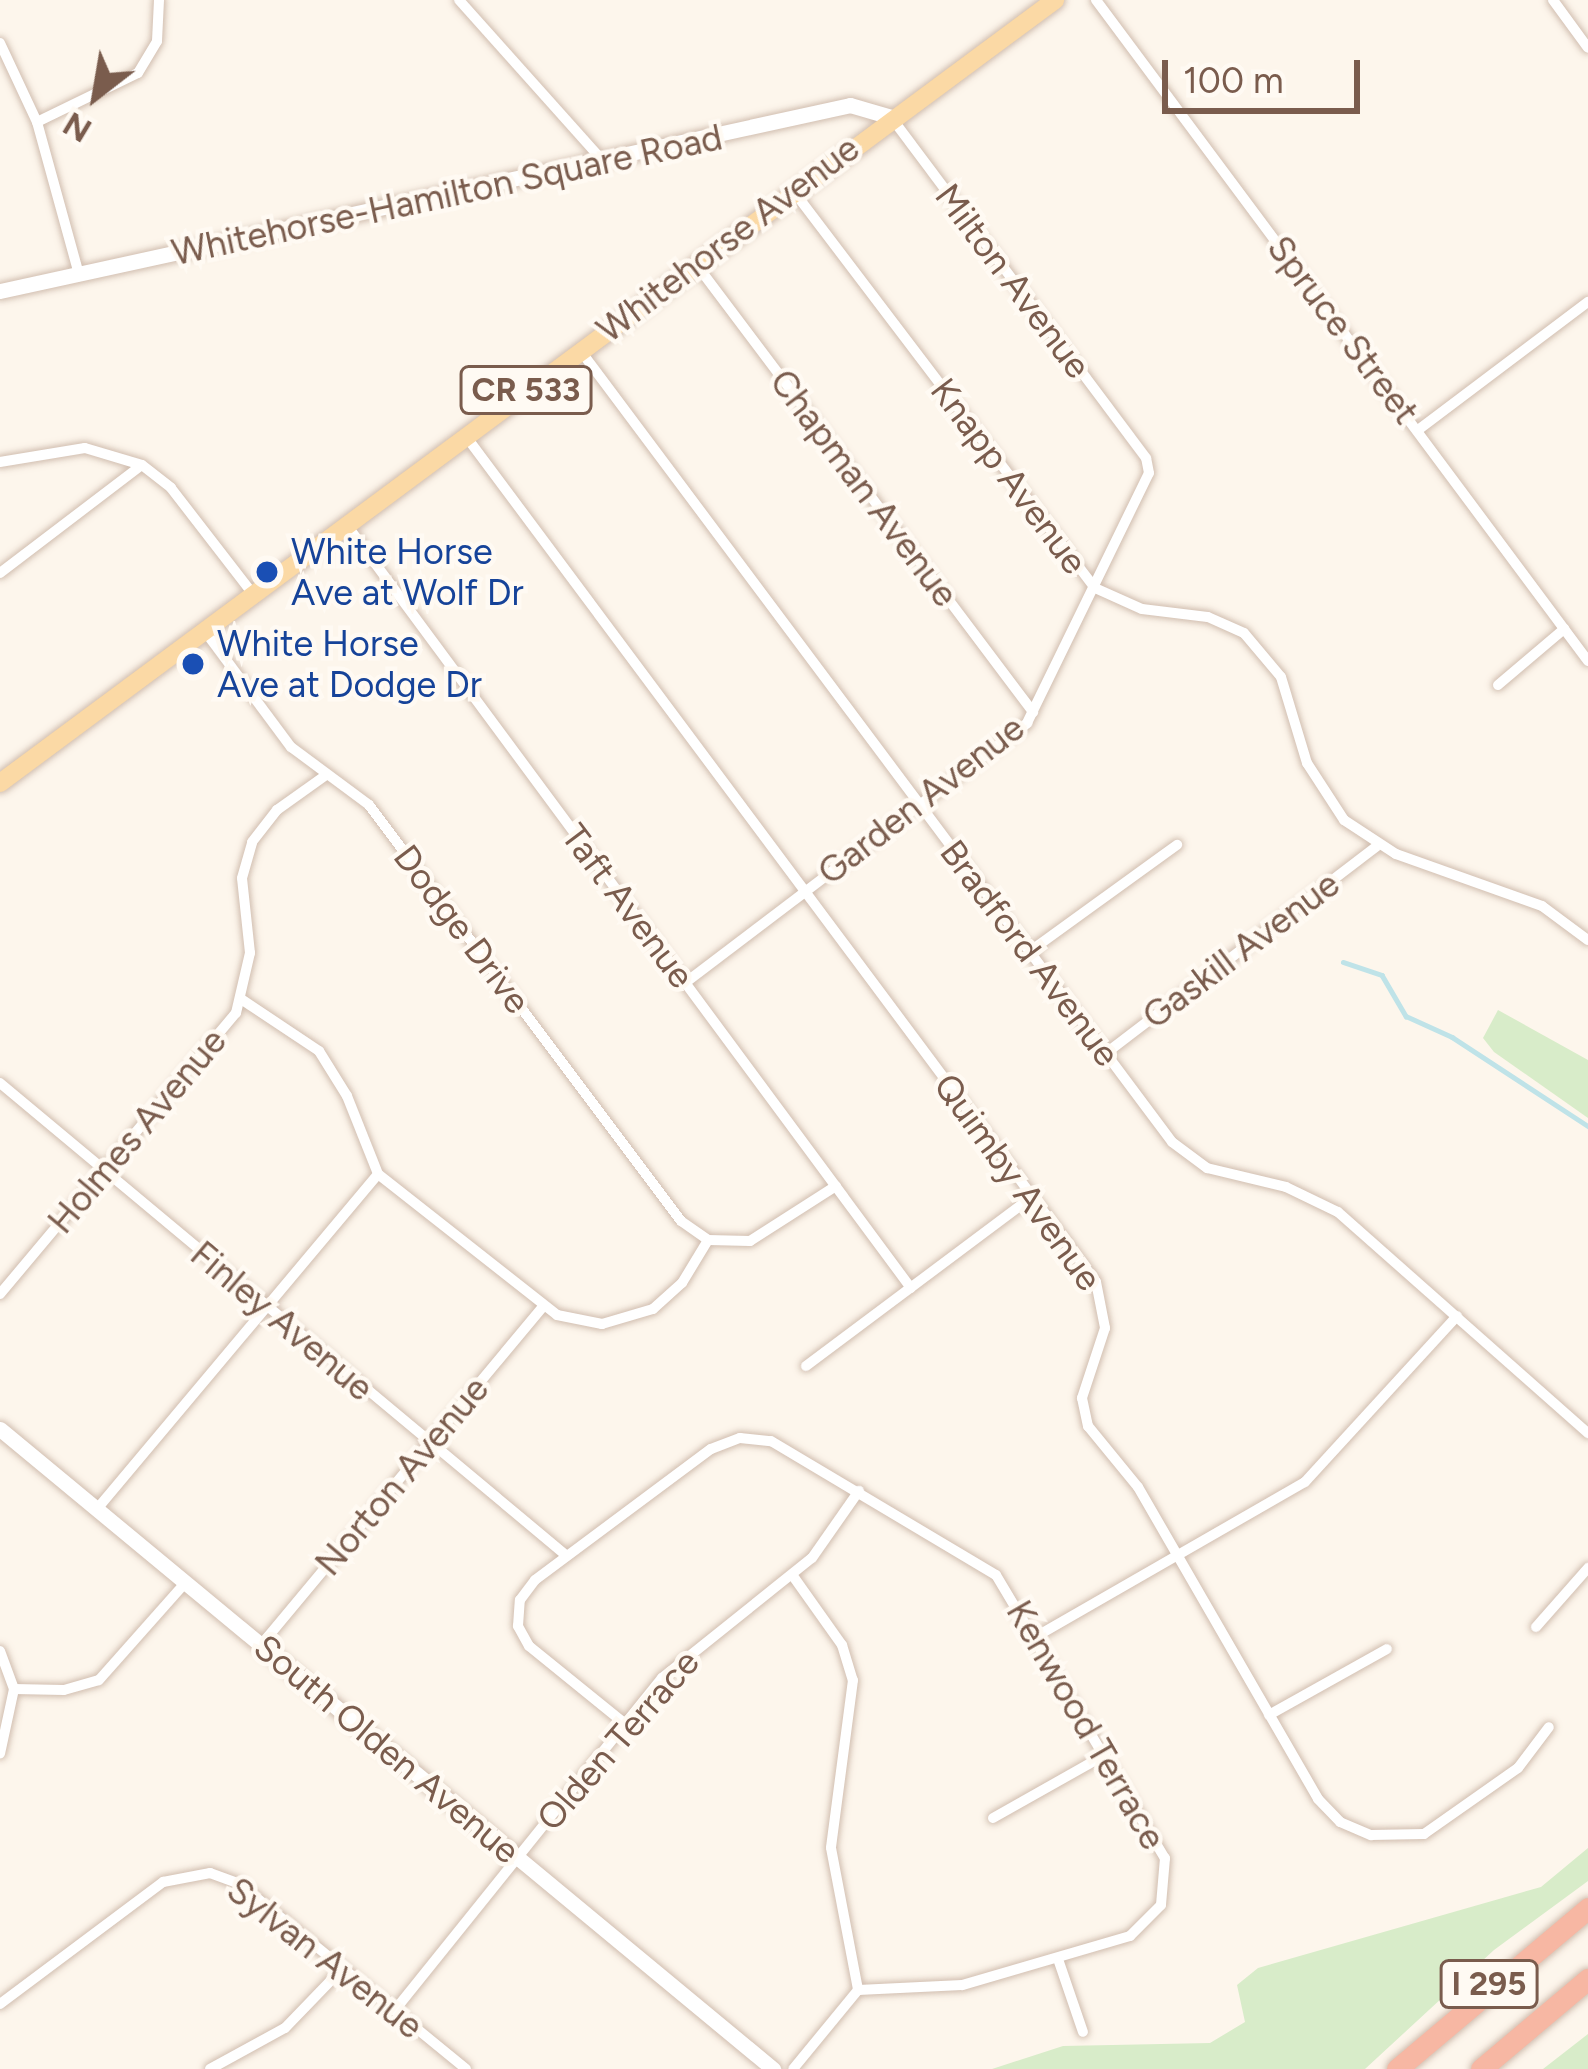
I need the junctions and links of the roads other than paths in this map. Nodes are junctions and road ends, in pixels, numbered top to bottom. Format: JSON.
{"nodes":[{"id":1,"x":159,"y":0,"type":"edge"},
{"id":2,"x":459,"y":0,"type":"edge"},
{"id":3,"x":1096,"y":0,"type":"edge"},
{"id":4,"x":1552,"y":0,"type":"edge"},
{"id":5,"x":1043,"y":3,"type":"edge"},
{"id":6,"x":0,"y":44,"type":"edge"},
{"id":7,"x":1588,"y":48,"type":"edge"},
{"id":8,"x":13,"y":65,"type":"junction"},
{"id":9,"x":0,"y":75,"type":"edge"},
{"id":10,"x":891,"y":117,"type":"junction"},
{"id":11,"x":37,"y":122,"type":"junction"},
{"id":12,"x":606,"y":163,"type":"junction"},
{"id":13,"x":793,"y":190,"type":"junction"},
{"id":14,"x":695,"y":263,"type":"junction"},
{"id":15,"x":79,"y":275,"type":"junction"},
{"id":16,"x":0,"y":291,"type":"edge"},
{"id":17,"x":1588,"y":302,"type":"edge"},
{"id":18,"x":580,"y":350,"type":"junction"},
{"id":19,"x":1418,"y":430,"type":"junction"},
{"id":20,"x":465,"y":436,"type":"junction"},
{"id":21,"x":1135,"y":444,"type":"joint"},
{"id":22,"x":0,"y":462,"type":"edge"},
{"id":23,"x":142,"y":465,"type":"junction"},
{"id":24,"x":346,"y":524,"type":"junction"},
{"id":25,"x":0,"y":573,"type":"edge"},
{"id":26,"x":1095,"y":588,"type":"junction"},
{"id":27,"x":253,"y":594,"type":"junction"},
{"id":28,"x":1564,"y":629,"type":"junction"},
{"id":29,"x":204,"y":631,"type":"junction"},
{"id":30,"x":1588,"y":661,"type":"edge"},
{"id":31,"x":1498,"y":685,"type":"dead end"},
{"id":32,"x":1033,"y":712,"type":"junction"},
{"id":33,"x":326,"y":776,"type":"junction"},
{"id":34,"x":0,"y":783,"type":"edge"},
{"id":35,"x":920,"y":805,"type":"junction"},
{"id":36,"x":1177,"y":845,"type":"dead end"},
{"id":37,"x":1378,"y":846,"type":"junction"},
{"id":38,"x":805,"y":892,"type":"junction"},
{"id":39,"x":1588,"y":940,"type":"edge"},
{"id":40,"x":1029,"y":952,"type":"junction"},
{"id":41,"x":685,"y":982,"type":"junction"},
{"id":42,"x":241,"y":999,"type":"junction"},
{"id":43,"x":1105,"y":1054,"type":"junction"},
{"id":44,"x":0,"y":1083,"type":"edge"},
{"id":45,"x":102,"y":1170,"type":"junction"},
{"id":46,"x":377,"y":1174,"type":"junction"},
{"id":47,"x":836,"y":1186,"type":"junction"},
{"id":48,"x":1033,"y":1197,"type":"junction"},
{"id":49,"x":708,"y":1240,"type":"junction"},
{"id":50,"x":911,"y":1288,"type":"junction"},
{"id":51,"x":0,"y":1294,"type":"edge"},
{"id":52,"x":543,"y":1307,"type":"junction"},
{"id":53,"x":266,"y":1308,"type":"junction"},
{"id":54,"x":1457,"y":1316,"type":"junction"},
{"id":55,"x":806,"y":1366,"type":"dead end"},
{"id":56,"x":0,"y":1429,"type":"edge"},
{"id":57,"x":1588,"y":1432,"type":"edge"},
{"id":58,"x":430,"y":1443,"type":"junction"},
{"id":59,"x":860,"y":1491,"type":"junction"},
{"id":60,"x":98,"y":1509,"type":"junction"},
{"id":61,"x":567,"y":1556,"type":"junction"},
{"id":62,"x":1176,"y":1557,"type":"junction"},
{"id":63,"x":1588,"y":1568,"type":"edge"},
{"id":64,"x":793,"y":1576,"type":"junction"},
{"id":65,"x":186,"y":1582,"type":"junction"},
{"id":66,"x":1536,"y":1627,"type":"dead end"},
{"id":67,"x":1036,"y":1636,"type":"junction"},
{"id":68,"x":261,"y":1645,"type":"junction"},
{"id":69,"x":1387,"y":1649,"type":"dead end"},
{"id":70,"x":0,"y":1651,"type":"edge"},
{"id":71,"x":14,"y":1689,"type":"junction"},
{"id":72,"x":1269,"y":1715,"type":"junction"},
{"id":73,"x":624,"y":1723,"type":"junction"},
{"id":74,"x":1549,"y":1727,"type":"dead end"},
{"id":75,"x":0,"y":1754,"type":"edge"},
{"id":76,"x":1105,"y":1755,"type":"junction"},
{"id":77,"x":993,"y":1818,"type":"dead end"},
{"id":78,"x":518,"y":1858,"type":"junction"},
{"id":79,"x":1588,"y":1908,"type":"edge"},
{"id":80,"x":1058,"y":1959,"type":"junction"},
{"id":81,"x":343,"y":1968,"type":"junction"},
{"id":82,"x":1588,"y":1978,"type":"edge"},
{"id":83,"x":857,"y":1990,"type":"junction"},
{"id":84,"x":0,"y":2004,"type":"edge"},
{"id":85,"x":395,"y":2010,"type":"junction"},
{"id":86,"x":1083,"y":2032,"type":"dead end"},
{"id":87,"x":210,"y":2069,"type":"edge"},
{"id":88,"x":466,"y":2069,"type":"edge"},
{"id":89,"x":773,"y":2069,"type":"edge"},
{"id":90,"x":793,"y":2069,"type":"edge"},
{"id":91,"x":1396,"y":2069,"type":"edge"},
{"id":92,"x":1480,"y":2069,"type":"edge"}],
"edges":[{"from":1,"to":11,"type":"street"},
{"from":2,"to":12,"type":"street"},
{"from":3,"to":19,"type":"street","name":"Spruce Street"},
{"from":4,"to":7,"type":"street"},
{"from":5,"to":10,"type":"main road","name":"Whitehorse Avenue","number":"CR 533"},
{"from":6,"to":8,"type":"street"},
{"from":8,"to":9,"type":"street"},
{"from":8,"to":11,"type":"street"},
{"from":10,"to":12,"type":"main road","name":"Whitehorse-Hamilton Square Road"},
{"from":10,"to":13,"type":"main road","name":"Whitehorse Avenue","number":"CR 533"},
{"from":10,"to":21,"type":"street","name":"Milton Avenue"},
{"from":11,"to":15,"type":"street"},
{"from":12,"to":15,"type":"main road","name":"Whitehorse-Hamilton Square Road"},
{"from":13,"to":14,"type":"main road","name":"Whitehorse Avenue","number":"CR 533"},
{"from":13,"to":26,"type":"street","name":"Knapp Avenue"},
{"from":14,"to":18,"type":"main road","name":"Whitehorse Avenue","number":"CR 533"},
{"from":14,"to":32,"type":"street","name":"Chapman Avenue"},
{"from":15,"to":16,"type":"main road","name":"Whitehorse-Hamilton Square Road"},
{"from":17,"to":19,"type":"street"},
{"from":18,"to":20,"type":"main road","name":"Whitehorse Avenue","number":"CR 533"},
{"from":18,"to":35,"type":"street","name":"Bradford Avenue"},
{"from":19,"to":28,"type":"street","name":"Spruce Street"},
{"from":20,"to":24,"type":"main road","name":"Whitehorse Avenue","number":"CR 533"},
{"from":20,"to":38,"type":"street","name":"Quimby Avenue"},
{"from":21,"to":26,"type":"street","name":"Garden Avenue"},
{"from":22,"to":23,"type":"street"},
{"from":23,"to":25,"type":"street"},
{"from":23,"to":27,"type":"street"},
{"from":24,"to":27,"type":"main road","name":"Whitehorse Avenue","number":"CR 533"},
{"from":24,"to":41,"type":"street","name":"Taft Avenue"},
{"from":26,"to":32,"type":"street","name":"Garden Avenue"},
{"from":26,"to":37,"type":"street","name":"Knapp Avenue"},
{"from":27,"to":29,"type":"main road","name":"Whitehorse Avenue","number":"CR 533"},
{"from":28,"to":30,"type":"street","name":"Spruce Street"},
{"from":28,"to":31,"type":"street"},
{"from":29,"to":33,"type":"street","name":"Dodge Drive"},
{"from":29,"to":34,"type":"main road","name":"Whitehorse Avenue","number":"CR 533"},
{"from":32,"to":35,"type":"street","name":"Garden Avenue"},
{"from":33,"to":42,"type":"street","name":"Holmes Avenue"},
{"from":33,"to":49,"type":"street","name":"Dodge Drive"},
{"from":35,"to":38,"type":"street","name":"Garden Avenue"},
{"from":35,"to":40,"type":"street","name":"Bradford Avenue"},
{"from":36,"to":40,"type":"street"},
{"from":37,"to":39,"type":"street","name":"Knapp Avenue"},
{"from":37,"to":43,"type":"street","name":"Gaskill Avenue"},
{"from":38,"to":41,"type":"street","name":"Garden Avenue"},
{"from":38,"to":48,"type":"street","name":"Quimby Avenue"},
{"from":40,"to":43,"type":"street","name":"Bradford Avenue"},
{"from":41,"to":47,"type":"street","name":"Taft Avenue"},
{"from":42,"to":45,"type":"street","name":"Holmes Avenue"},
{"from":42,"to":46,"type":"street"},
{"from":43,"to":54,"type":"street","name":"Bradford Avenue"},
{"from":44,"to":45,"type":"street","name":"Finley Avenue"},
{"from":45,"to":51,"type":"street","name":"Holmes Avenue"},
{"from":45,"to":53,"type":"street","name":"Finley Avenue"},
{"from":46,"to":52,"type":"street"},
{"from":46,"to":53,"type":"street"},
{"from":47,"to":49,"type":"street"},
{"from":47,"to":50,"type":"street","name":"Taft Avenue"},
{"from":48,"to":50,"type":"street"},
{"from":48,"to":62,"type":"street","name":"Quimby Avenue"},
{"from":49,"to":52,"type":"street"},
{"from":50,"to":55,"type":"street"},
{"from":52,"to":58,"type":"street","name":"Norton Avenue"},
{"from":53,"to":58,"type":"street","name":"Finley Avenue"},
{"from":53,"to":60,"type":"street"},
{"from":54,"to":57,"type":"street","name":"Bradford Avenue"},
{"from":54,"to":62,"type":"street"},
{"from":56,"to":60,"type":"main road","name":"South Olden Avenue"},
{"from":58,"to":61,"type":"street","name":"Finley Avenue"},
{"from":58,"to":68,"type":"street","name":"Norton Avenue"},
{"from":59,"to":61,"type":"street","name":"Kenwood Terrace"},
{"from":59,"to":64,"type":"street","name":"Olden Terrace"},
{"from":59,"to":67,"type":"street","name":"Kenwood Terrace"},
{"from":60,"to":65,"type":"main road","name":"South Olden Avenue"},
{"from":61,"to":73,"type":"street","name":"Kenwood Terrace"},
{"from":62,"to":67,"type":"street"},
{"from":62,"to":72,"type":"street","name":"Quimby Avenue"},
{"from":63,"to":66,"type":"street"},
{"from":64,"to":73,"type":"street","name":"Olden Terrace"},
{"from":64,"to":83,"type":"street"},
{"from":65,"to":68,"type":"main road","name":"South Olden Avenue"},
{"from":65,"to":71,"type":"street"},
{"from":67,"to":76,"type":"street","name":"Kenwood Terrace"},
{"from":68,"to":78,"type":"main road","name":"South Olden Avenue"},
{"from":69,"to":72,"type":"street"},
{"from":70,"to":71,"type":"street"},
{"from":71,"to":75,"type":"street"},
{"from":72,"to":74,"type":"street","name":"Quimby Avenue"},
{"from":73,"to":78,"type":"street","name":"Olden Terrace"},
{"from":76,"to":77,"type":"street"},
{"from":76,"to":80,"type":"street","name":"Kenwood Terrace"},
{"from":78,"to":85,"type":"street","name":"Olden Terrace"},
{"from":78,"to":89,"type":"main road","name":"South Olden Avenue"},
{"from":79,"to":91,"type":"highway","number":"I 295"},
{"from":80,"to":83,"type":"street","name":"Kenwood Terrace"},
{"from":80,"to":86,"type":"street"},
{"from":81,"to":84,"type":"street","name":"Sylvan Avenue"},
{"from":81,"to":85,"type":"street","name":"Sylvan Avenue"},
{"from":81,"to":87,"type":"street"},
{"from":82,"to":92,"type":"highway","number":"I 295"},
{"from":83,"to":90,"type":"street"},
{"from":85,"to":88,"type":"street","name":"Sylvan Avenue"}]}
